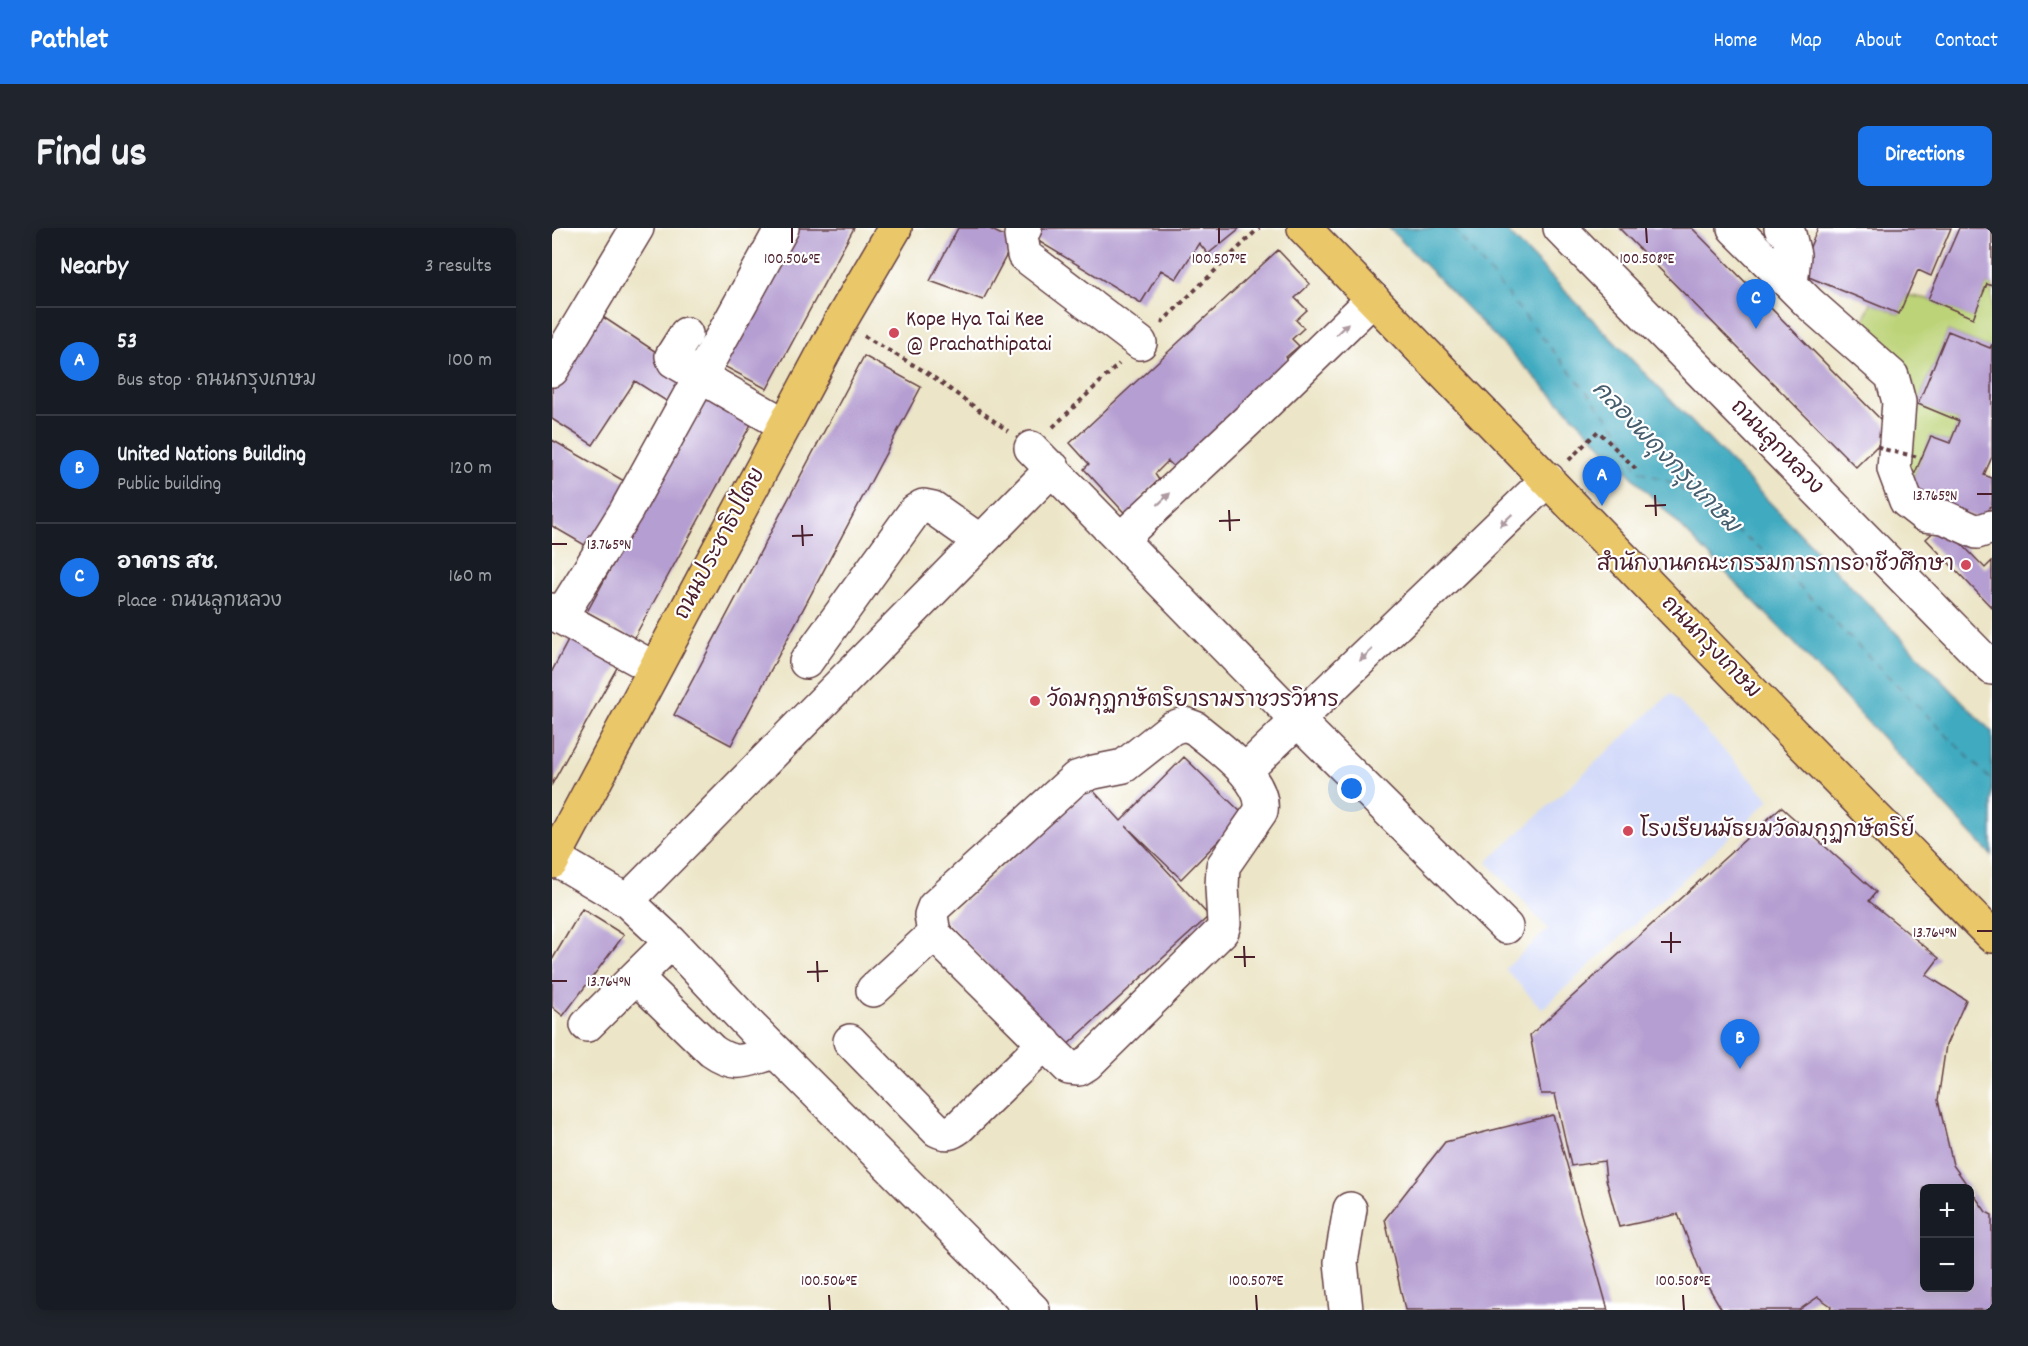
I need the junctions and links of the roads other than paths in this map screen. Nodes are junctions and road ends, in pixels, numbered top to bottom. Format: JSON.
{"nodes":[{"id":1,"x":637,"y":228,"type":"edge"},
{"id":2,"x":782,"y":228,"type":"edge"},
{"id":3,"x":895,"y":228,"type":"edge"},
{"id":4,"x":1025,"y":228,"type":"edge"},
{"id":5,"x":1304,"y":228,"type":"edge"},
{"id":6,"x":1734,"y":228,"type":"edge"},
{"id":7,"x":1781,"y":228,"type":"edge"},
{"id":8,"x":1573,"y":232,"type":"edge"},
{"id":9,"x":1791,"y":285,"type":"junction"},
{"id":10,"x":1373,"y":299,"type":"junction"},
{"id":11,"x":686,"y":334,"type":"dead end"},
{"id":12,"x":1140,"y":343,"type":"dead end"},
{"id":13,"x":552,"y":370,"type":"edge"},
{"id":14,"x":701,"y":378,"type":"junction"},
{"id":15,"x":785,"y":426,"type":"junction"},
{"id":16,"x":1548,"y":479,"type":"junction"},
{"id":17,"x":1992,"y":527,"type":"edge"},
{"id":18,"x":1121,"y":539,"type":"junction"},
{"id":19,"x":981,"y":542,"type":"junction"},
{"id":20,"x":556,"y":614,"type":"edge"},
{"id":21,"x":806,"y":662,"type":"dead end"},
{"id":22,"x":654,"y":668,"type":"junction"},
{"id":23,"x":1992,"y":668,"type":"edge"},
{"id":24,"x":1297,"y":720,"type":"junction"},
{"id":25,"x":1245,"y":771,"type":"junction"},
{"id":26,"x":553,"y":860,"type":"edge"},
{"id":27,"x":627,"y":901,"type":"junction"},
{"id":28,"x":1506,"y":927,"type":"dead end"},
{"id":29,"x":934,"y":934,"type":"junction"},
{"id":30,"x":1992,"y":936,"type":"edge"},
{"id":31,"x":671,"y":942,"type":"junction"},
{"id":32,"x":637,"y":978,"type":"junction"},
{"id":33,"x":873,"y":990,"type":"dead end"},
{"id":34,"x":587,"y":1025,"type":"dead end"},
{"id":35,"x":850,"y":1041,"type":"dead end"},
{"id":36,"x":1045,"y":1043,"type":"junction"},
{"id":37,"x":776,"y":1052,"type":"junction"},
{"id":38,"x":1350,"y":1209,"type":"dead end"},
{"id":39,"x":1033,"y":1310,"type":"edge"},
{"id":40,"x":1346,"y":1310,"type":"edge"}],
"edges":[{"from":1,"to":13,"type":"street"},
{"from":2,"to":14,"type":"street"},
{"from":3,"to":15,"type":"main road","name":"ถนนประชาธิปไตย"},
{"from":4,"to":12,"type":"street"},
{"from":5,"to":10,"type":"main road","name":"ถนนกรุงเกษม"},
{"from":6,"to":9,"type":"street"},
{"from":7,"to":9,"type":"street"},
{"from":8,"to":23,"type":"street","name":"ถนนลูกหลวง"},
{"from":9,"to":17,"type":"street"},
{"from":10,"to":16,"type":"main road","name":"ถนนกรุงเกษม"},
{"from":18,"to":10,"type":"street","one_way":true},
{"from":11,"to":14,"type":"street"},
{"from":14,"to":15,"type":"street"},
{"from":14,"to":20,"type":"street"},
{"from":15,"to":22,"type":"main road","name":"ถนนประชาธิปไตย"},
{"from":16,"to":24,"type":"street","one_way":true},
{"from":16,"to":30,"type":"main road","name":"ถนนกรุงเกษม"},
{"from":18,"to":19,"type":"street"},
{"from":18,"to":24,"type":"street"},
{"from":19,"to":21,"type":"street"},
{"from":19,"to":27,"type":"street"},
{"from":20,"to":22,"type":"street"},
{"from":22,"to":26,"type":"main road","name":"ถนนประชาธิปไตย"},
{"from":24,"to":25,"type":"street"},
{"from":24,"to":28,"type":"street"},
{"from":25,"to":29,"type":"street"},
{"from":25,"to":36,"type":"street"},
{"from":26,"to":27,"type":"street"},
{"from":27,"to":31,"type":"street"},
{"from":29,"to":33,"type":"street"},
{"from":29,"to":36,"type":"street"},
{"from":31,"to":32,"type":"street"},
{"from":31,"to":37,"type":"street"},
{"from":32,"to":34,"type":"street"},
{"from":32,"to":37,"type":"street"},
{"from":35,"to":36,"type":"street"},
{"from":37,"to":39,"type":"street"},
{"from":38,"to":40,"type":"street"}]}
